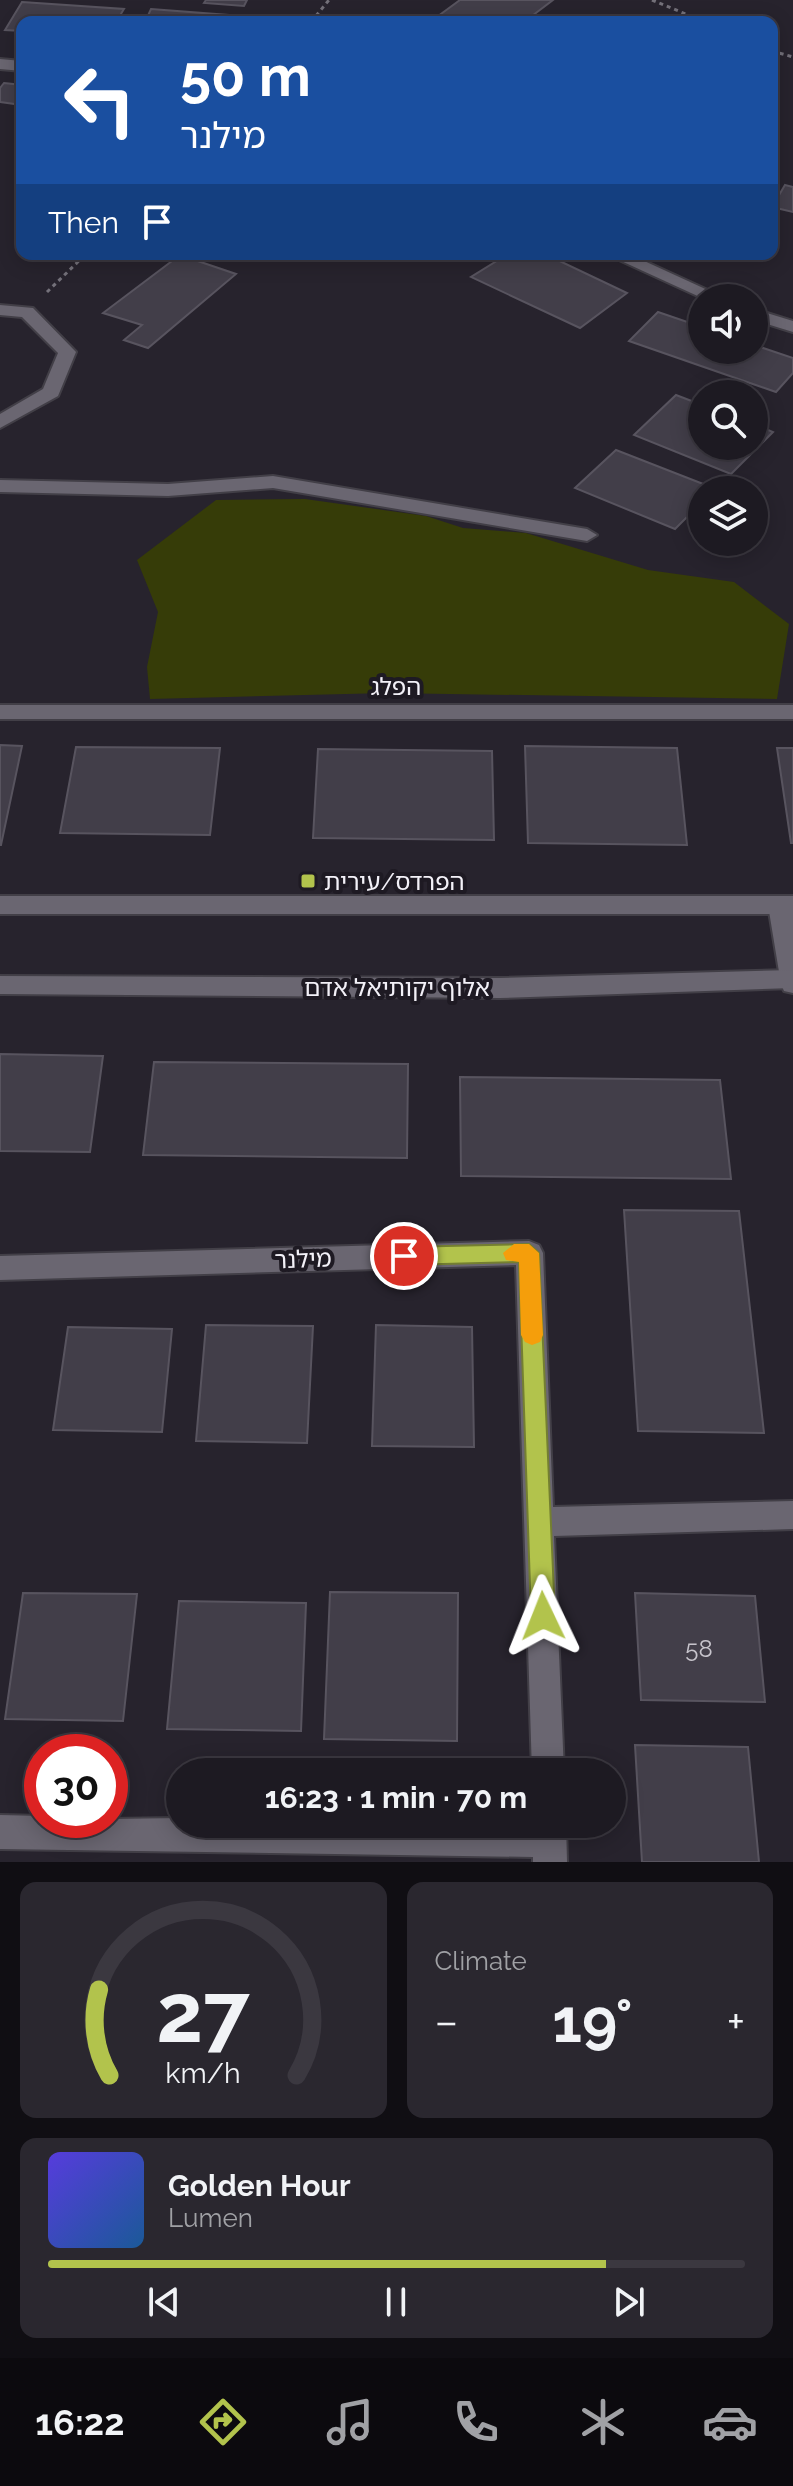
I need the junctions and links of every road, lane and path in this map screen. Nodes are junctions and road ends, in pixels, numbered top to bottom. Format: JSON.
{"nodes":[{"id":1,"x":329,"y":0,"type":"edge"},
{"id":2,"x":652,"y":0,"type":"edge"},
{"id":3,"x":316,"y":16,"type":"edge"},
{"id":4,"x":691,"y":16,"type":"edge"},
{"id":5,"x":80,"y":260,"type":"edge"},
{"id":6,"x":629,"y":260,"type":"edge"},
{"id":7,"x":688,"y":286,"type":"edge"},
{"id":8,"x":0,"y":310,"type":"edge"},
{"id":9,"x":27,"y":312,"type":"junction"},
{"id":10,"x":768,"y":319,"type":"edge"},
{"id":11,"x":793,"y":327,"type":"edge"},
{"id":12,"x":0,"y":422,"type":"edge"},
{"id":13,"x":0,"y":486,"type":"edge"},
{"id":14,"x":587,"y":535,"type":"dead end"},
{"id":15,"x":0,"y":712,"type":"edge"},
{"id":16,"x":793,"y":712,"type":"edge"},
{"id":17,"x":0,"y":905,"type":"edge"},
{"id":18,"x":787,"y":905,"type":"edge"},
{"id":19,"x":793,"y":981,"type":"edge"},
{"id":20,"x":0,"y":985,"type":"edge"},
{"id":21,"x":0,"y":1268,"type":"edge"},
{"id":22,"x":793,"y":1515,"type":"edge"},
{"id":23,"x":540,"y":1522,"type":"junction"},
{"id":24,"x":548,"y":1758,"type":"edge"},
{"id":25,"x":0,"y":1832,"type":"edge"},
{"id":26,"x":550,"y":1842,"type":"edge"}],
"edges":[{"from":1,"to":3,"type":"path"},
{"from":2,"to":4,"type":"path"},
{"from":5,"to":9,"type":"path"},
{"from":6,"to":7,"type":"street"},
{"from":8,"to":9,"type":"street"},
{"from":9,"to":12,"type":"street"},
{"from":10,"to":11,"type":"street"},
{"from":13,"to":14,"type":"street"},
{"from":15,"to":16,"type":"street","name":"הפלג"},
{"from":17,"to":18,"type":"street"},
{"from":18,"to":19,"type":"street"},
{"from":19,"to":20,"type":"street","name":"אלוף יקותיאל אדם"},
{"from":21,"to":23,"type":"street","name":"מילנר"},
{"from":22,"to":23,"type":"street"},
{"from":23,"to":24,"type":"street","name":"מילנר"},
{"from":25,"to":26,"type":"street"}]}
